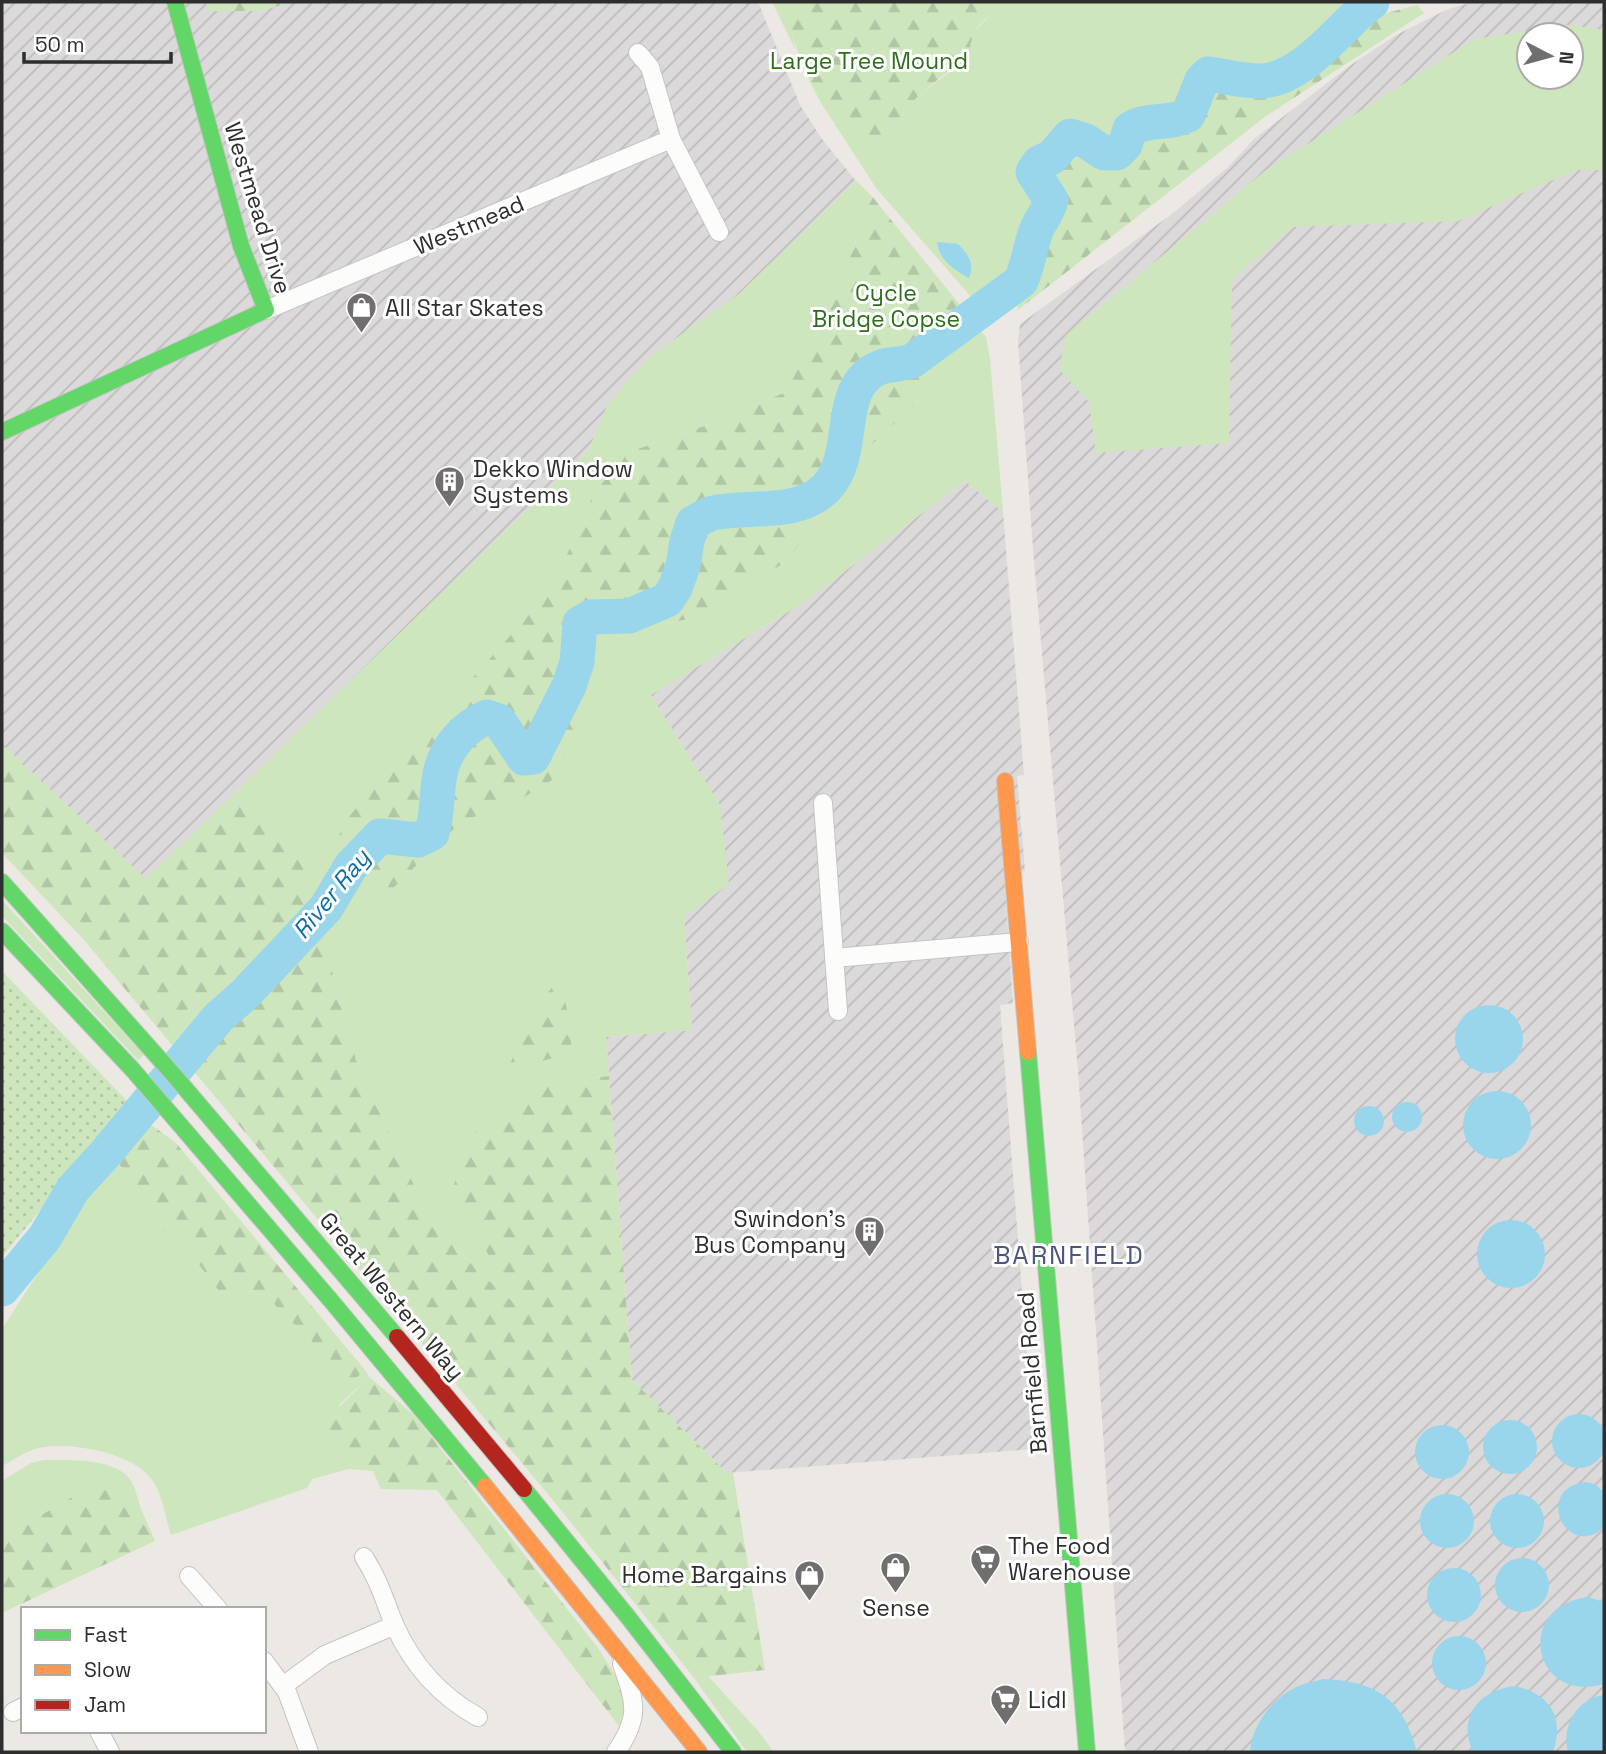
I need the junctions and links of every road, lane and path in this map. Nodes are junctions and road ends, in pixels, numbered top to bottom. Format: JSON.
{"nodes":[{"id":1,"x":175,"y":2,"type":"edge"},
{"id":2,"x":638,"y":53,"type":"dead end"},
{"id":3,"x":671,"y":139,"type":"junction"},
{"id":4,"x":719,"y":232,"type":"dead end"},
{"id":5,"x":266,"y":310,"type":"junction"},
{"id":6,"x":2,"y":432,"type":"edge"},
{"id":7,"x":1005,"y":781,"type":"dead end"},
{"id":8,"x":823,"y":803,"type":"dead end"},
{"id":9,"x":2,"y":882,"type":"edge"},
{"id":10,"x":2,"y":932,"type":"edge"},
{"id":11,"x":1019,"y":942,"type":"junction"},
{"id":12,"x":834,"y":958,"type":"junction"},
{"id":13,"x":838,"y":1011,"type":"dead end"},
{"id":14,"x":364,"y":1557,"type":"dead end"},
{"id":15,"x":188,"y":1576,"type":"dead end"},
{"id":16,"x":216,"y":1607,"type":"edge"},
{"id":17,"x":395,"y":1625,"type":"junction"},
{"id":18,"x":618,"y":1651,"type":"junction"},
{"id":19,"x":266,"y":1664,"type":"edge"},
{"id":20,"x":283,"y":1686,"type":"junction"},
{"id":21,"x":478,"y":1717,"type":"dead end"},
{"id":22,"x":100,"y":1733,"type":"edge"},
{"id":23,"x":110,"y":1752,"type":"edge"},
{"id":24,"x":309,"y":1752,"type":"edge"},
{"id":25,"x":616,"y":1752,"type":"edge"},
{"id":26,"x":699,"y":1752,"type":"edge"},
{"id":27,"x":733,"y":1752,"type":"edge"},
{"id":28,"x":1087,"y":1752,"type":"edge"}],
"edges":[{"from":1,"to":5,"type":"main road","name":"Westmead Drive"},
{"from":2,"to":3,"type":"street"},
{"from":3,"to":4,"type":"street"},
{"from":3,"to":5,"type":"street","name":"Westmead"},
{"from":5,"to":6,"type":"main road","name":"Westmead Drive"},
{"from":7,"to":11,"type":"main road","name":"Barnfield Road"},
{"from":8,"to":12,"type":"street"},
{"from":9,"to":27,"type":"main road","name":"Great Western Way"},
{"from":10,"to":18,"type":"main road"},
{"from":11,"to":12,"type":"street"},
{"from":11,"to":28,"type":"main road","name":"Barnfield Road"},
{"from":12,"to":13,"type":"street"},
{"from":14,"to":17,"type":"street"},
{"from":15,"to":16,"type":"street"},
{"from":17,"to":20,"type":"street"},
{"from":17,"to":21,"type":"street"},
{"from":18,"to":25,"type":"street"},
{"from":18,"to":26,"type":"main road"},
{"from":19,"to":20,"type":"street"},
{"from":20,"to":24,"type":"street"},
{"from":22,"to":23,"type":"street"}]}
